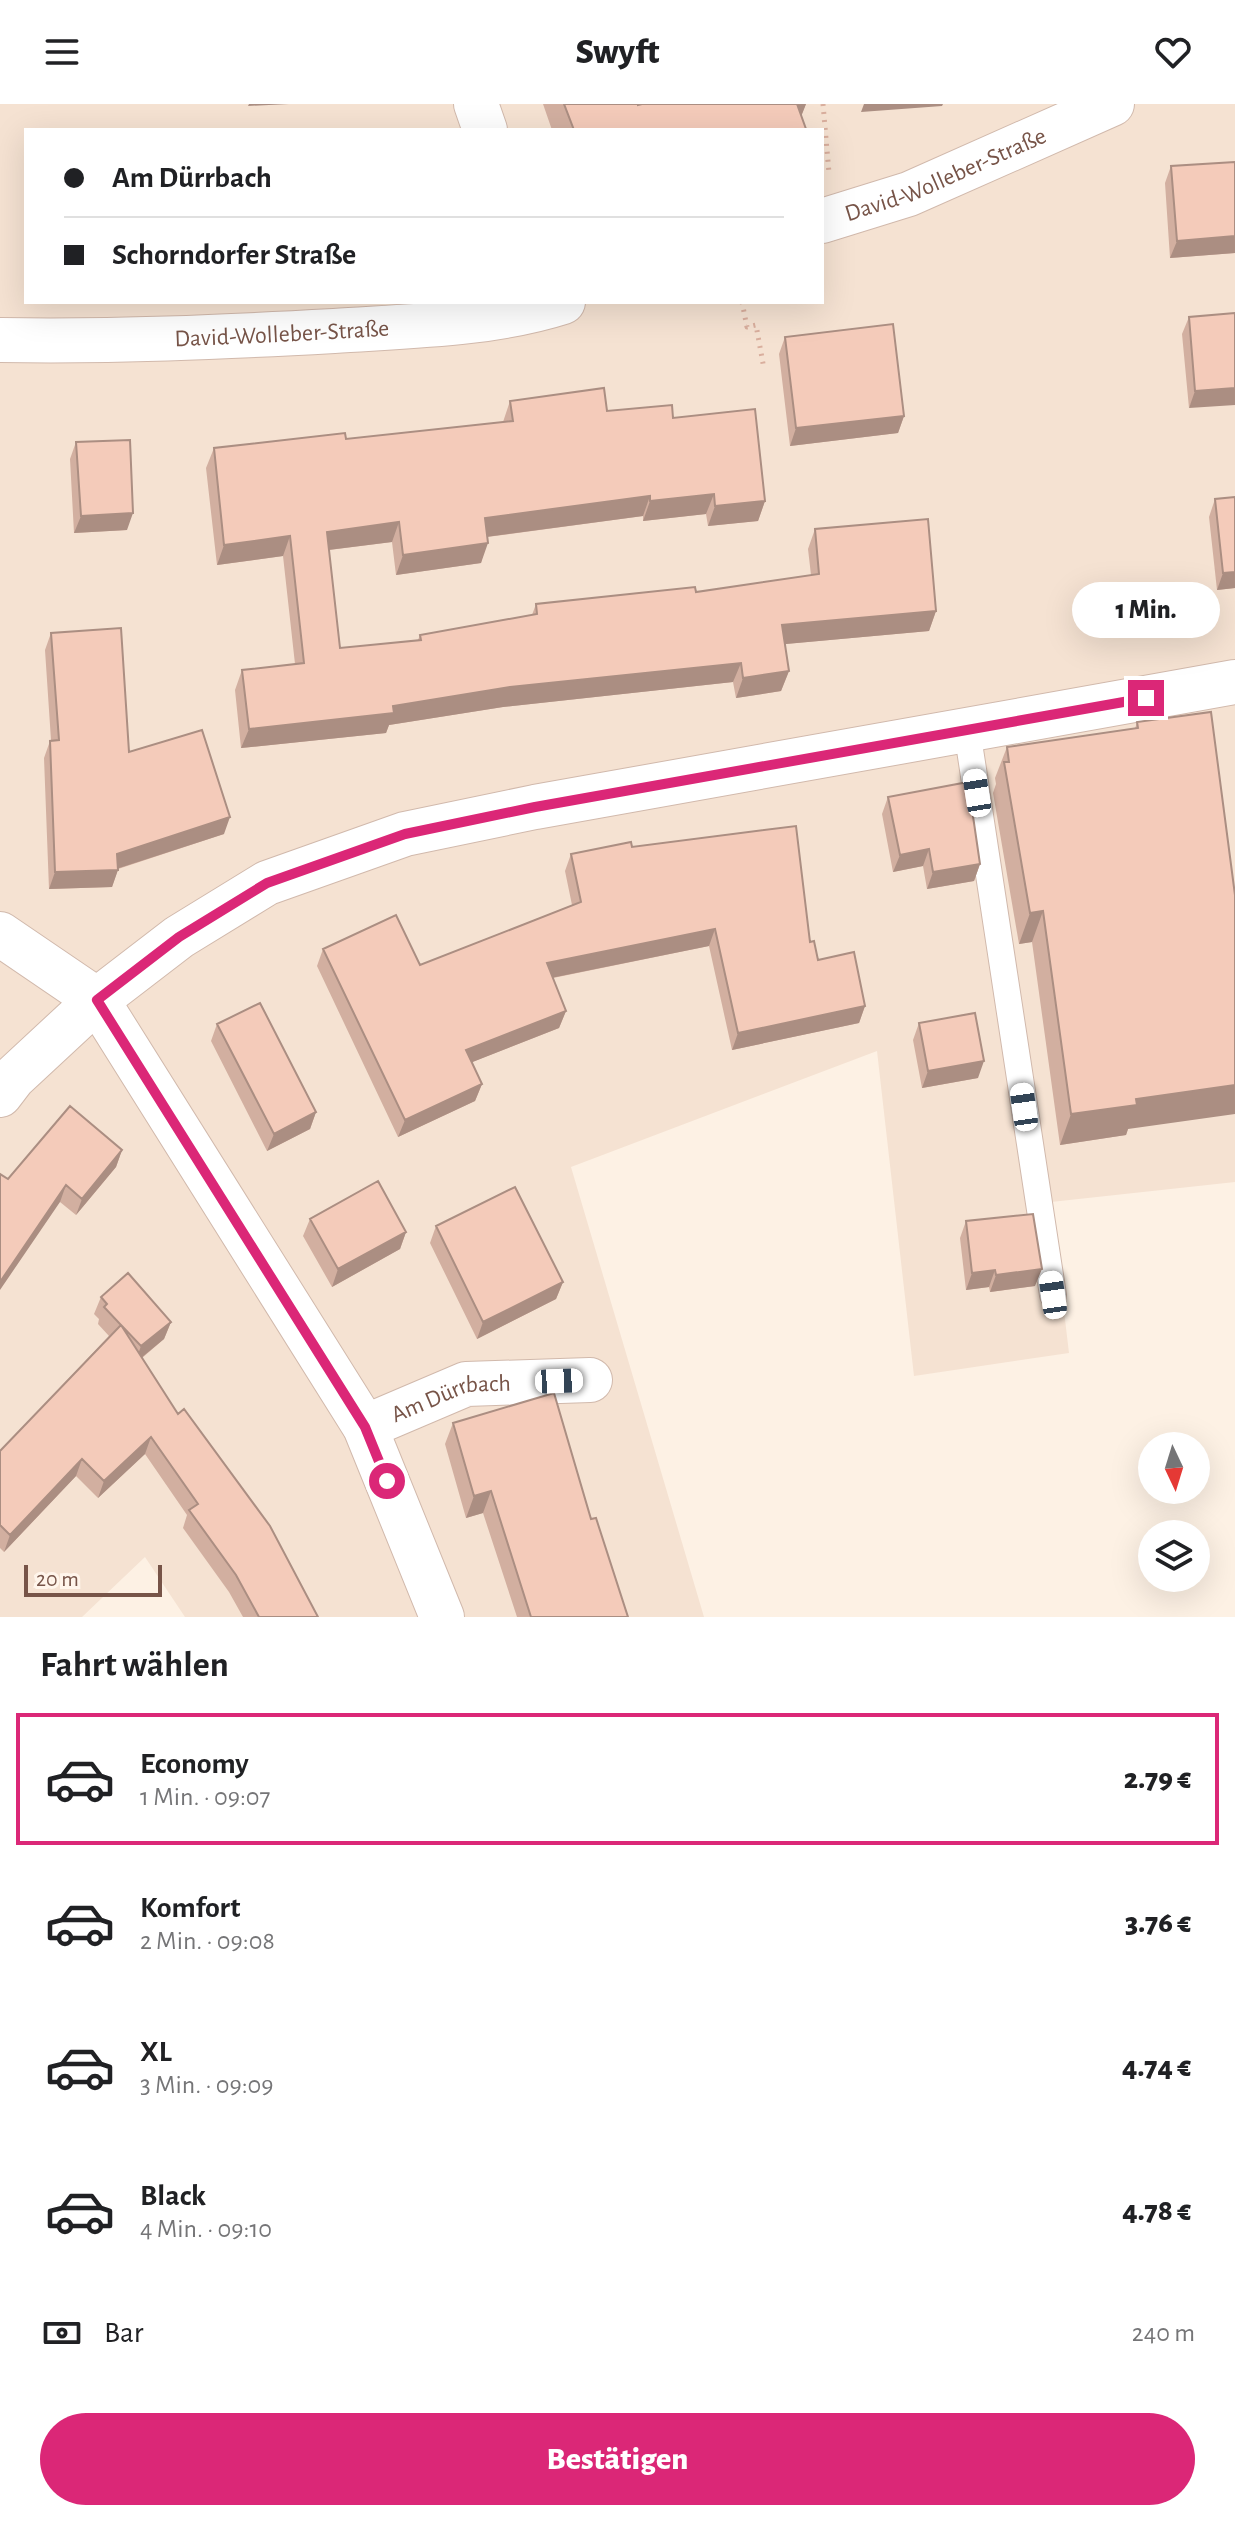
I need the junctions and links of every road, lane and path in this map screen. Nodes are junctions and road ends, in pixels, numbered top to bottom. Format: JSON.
{"nodes":[{"id":1,"x":476,"y":104,"type":"edge"},
{"id":2,"x":823,"y":104,"type":"edge"},
{"id":3,"x":1112,"y":104,"type":"edge"},
{"id":4,"x":484,"y":128,"type":"edge"},
{"id":5,"x":824,"y":128,"type":"edge"},
{"id":6,"x":824,"y":133,"type":"edge"},
{"id":7,"x":827,"y":219,"type":"edge"},
{"id":8,"x":548,"y":304,"type":"edge"},
{"id":9,"x":742,"y":304,"type":"edge"},
{"id":10,"x":0,"y":340,"type":"edge"},
{"id":11,"x":764,"y":369,"type":"dead end"},
{"id":12,"x":1235,"y":682,"type":"edge"},
{"id":13,"x":967,"y":730,"type":"junction"},
{"id":14,"x":0,"y":934,"type":"edge"},
{"id":15,"x":97,"y":1000,"type":"junction"},
{"id":16,"x":0,"y":1095,"type":"edge"},
{"id":17,"x":1053,"y":1295,"type":"dead end"},
{"id":18,"x":590,"y":1380,"type":"dead end"},
{"id":19,"x":365,"y":1427,"type":"junction"},
{"id":20,"x":442,"y":1617,"type":"edge"}],
"edges":[{"from":1,"to":4,"type":"street"},
{"from":2,"to":5,"type":"path"},
{"from":3,"to":7,"type":"street","name":"David-Wolleber-Straße"},
{"from":6,"to":7,"type":"path"},
{"from":8,"to":10,"type":"street","name":"David-Wolleber-Straße"},
{"from":9,"to":11,"type":"path"},
{"from":12,"to":13,"type":"street"},
{"from":13,"to":15,"type":"street"},
{"from":13,"to":17,"type":"lane"},
{"from":14,"to":15,"type":"street"},
{"from":15,"to":16,"type":"street"},
{"from":15,"to":19,"type":"street","name":"Am Dürrbach"},
{"from":18,"to":19,"type":"street","name":"Am Dürrbach"},
{"from":19,"to":20,"type":"street","name":"Am Dürrbach"}]}
